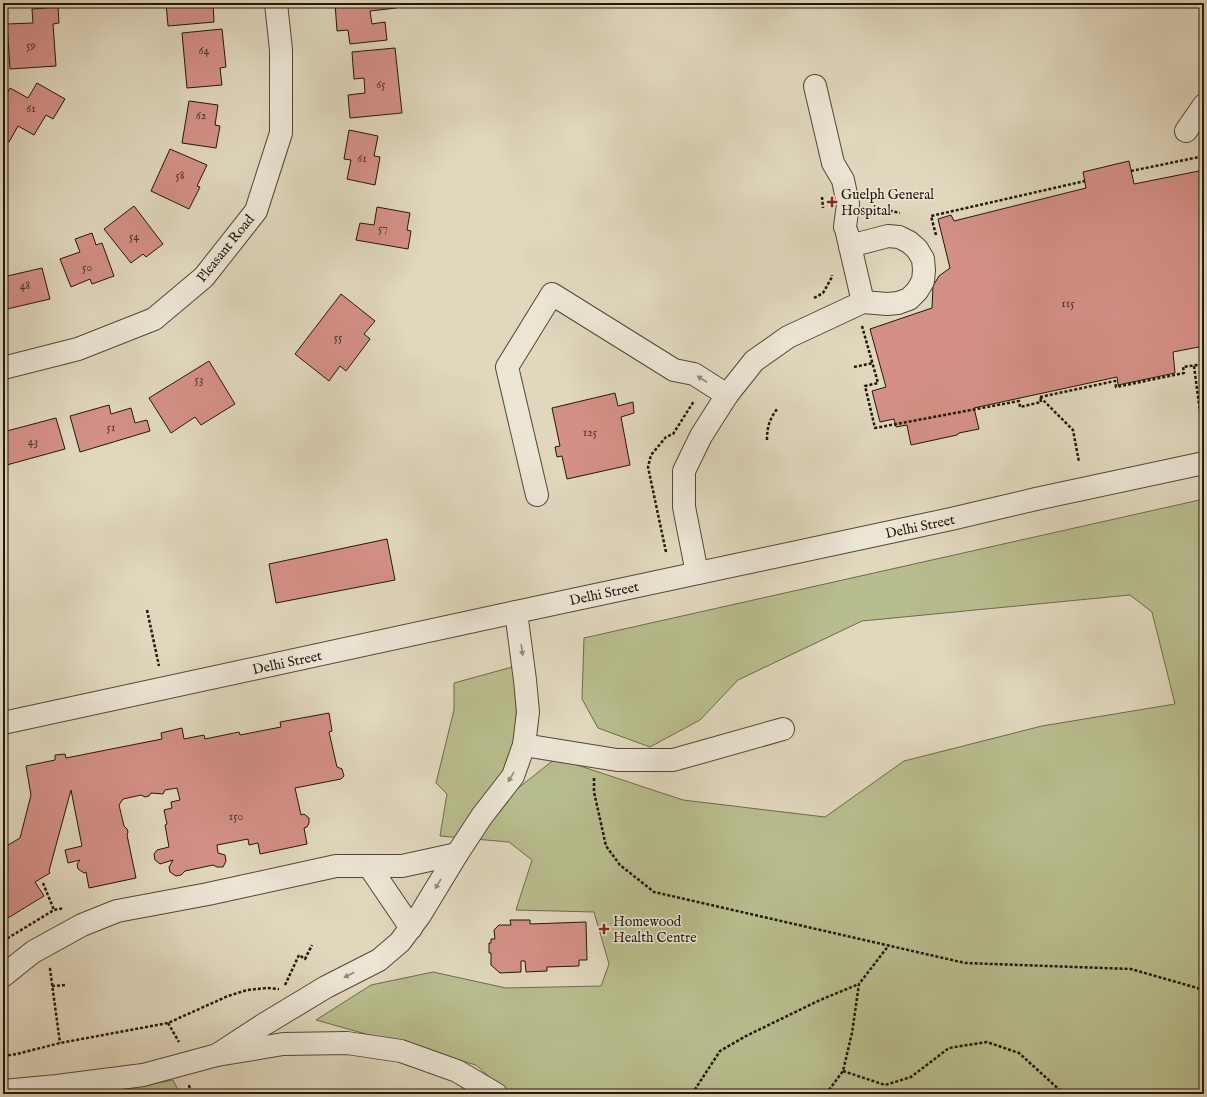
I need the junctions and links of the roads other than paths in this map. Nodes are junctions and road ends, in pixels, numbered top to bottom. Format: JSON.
{"nodes":[{"id":1,"x":276,"y":3,"type":"edge"},
{"id":2,"x":815,"y":86,"type":"dead end"},
{"id":3,"x":1204,"y":105,"type":"edge"},
{"id":4,"x":1186,"y":131,"type":"dead end"},
{"id":5,"x":848,"y":236,"type":"junction"},
{"id":6,"x":862,"y":312,"type":"junction"},
{"id":7,"x":3,"y":368,"type":"edge"},
{"id":8,"x":674,"y":370,"type":"junction"},
{"id":9,"x":723,"y":401,"type":"junction"},
{"id":10,"x":1204,"y":463,"type":"edge"},
{"id":11,"x":537,"y":495,"type":"dead end"},
{"id":12,"x":697,"y":574,"type":"junction"},
{"id":13,"x":516,"y":612,"type":"junction"},
{"id":14,"x":3,"y":723,"type":"edge"},
{"id":15,"x":783,"y":728,"type":"dead end"},
{"id":16,"x":524,"y":745,"type":"junction"},
{"id":17,"x":456,"y":854,"type":"junction"},
{"id":18,"x":369,"y":866,"type":"junction"},
{"id":19,"x":411,"y":928,"type":"junction"},
{"id":20,"x":3,"y":976,"type":"edge"},
{"id":21,"x":217,"y":1055,"type":"junction"},
{"id":22,"x":3,"y":1091,"type":"edge"},
{"id":23,"x":496,"y":1094,"type":"edge"}],
"edges":[{"from":1,"to":7,"type":"street","name":"Pleasant Road"},
{"from":2,"to":5,"type":"street"},
{"from":3,"to":4,"type":"street"},
{"from":5,"to":6,"type":"street"},
{"from":5,"to":6,"type":"street"},
{"from":6,"to":9,"type":"street"},
{"from":9,"to":8,"type":"street","one_way":true},
{"from":8,"to":9,"type":"street"},
{"from":8,"to":11,"type":"street"},
{"from":9,"to":12,"type":"street"},
{"from":10,"to":12,"type":"street","name":"Delhi Street"},
{"from":12,"to":13,"type":"street","name":"Delhi Street"},
{"from":13,"to":14,"type":"street","name":"Delhi Street"},
{"from":13,"to":16,"type":"street","one_way":true},
{"from":15,"to":16,"type":"street"},
{"from":16,"to":17,"type":"street","one_way":true},
{"from":17,"to":18,"type":"street"},
{"from":17,"to":19,"type":"street","one_way":true},
{"from":18,"to":19,"type":"street"},
{"from":18,"to":20,"type":"street"},
{"from":19,"to":21,"type":"street","one_way":true},
{"from":21,"to":22,"type":"street"},
{"from":21,"to":23,"type":"street"}]}
